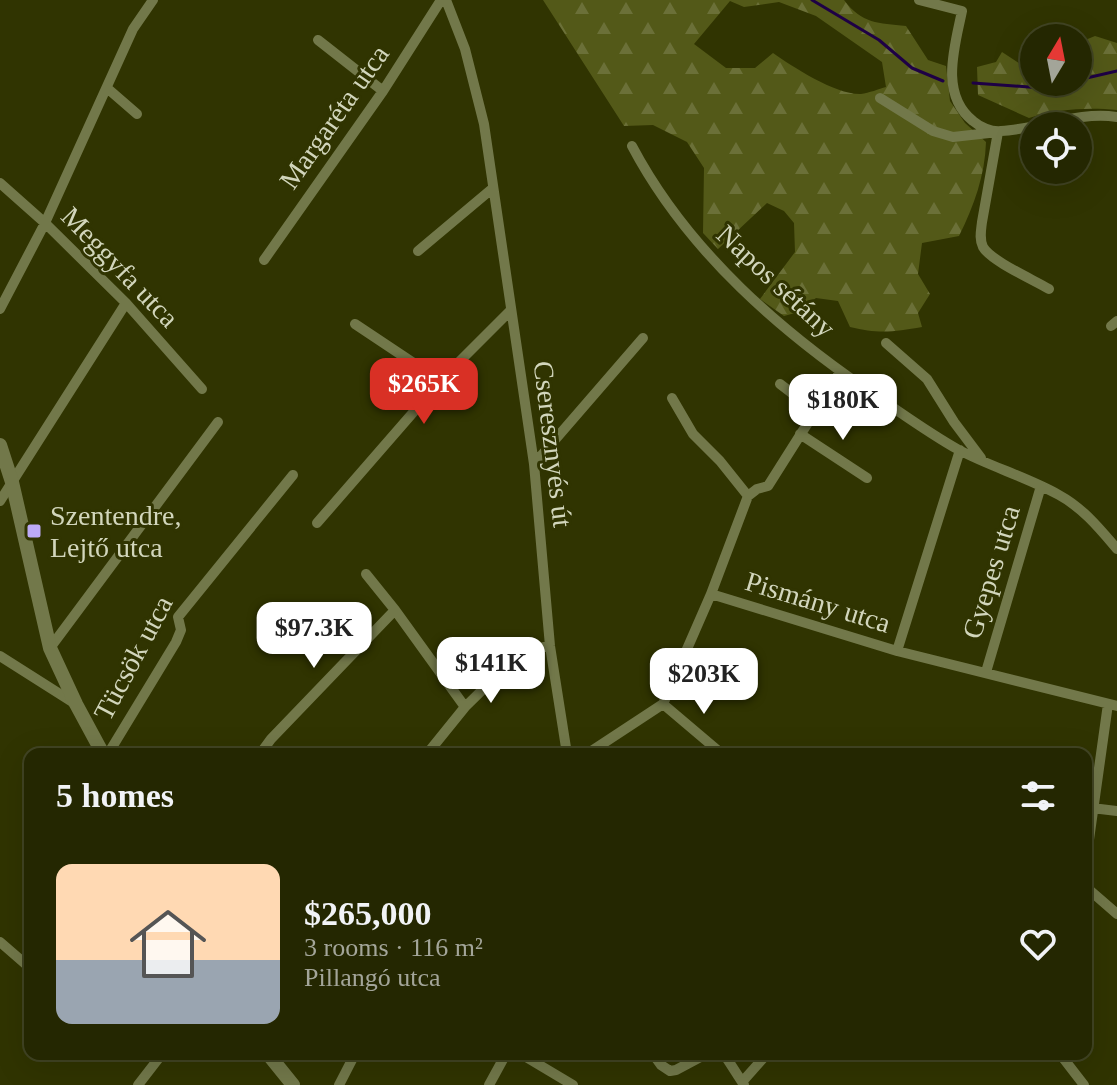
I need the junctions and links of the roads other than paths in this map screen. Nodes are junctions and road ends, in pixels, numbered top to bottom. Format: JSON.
{"nodes":[{"id":1,"x":153,"y":0,"type":"edge"},
{"id":2,"x":443,"y":0,"type":"edge"},
{"id":3,"x":919,"y":0,"type":"edge"},
{"id":4,"x":964,"y":5,"type":"edge"},
{"id":5,"x":318,"y":40,"type":"dead end"},
{"id":6,"x":107,"y":88,"type":"junction"},
{"id":7,"x":383,"y":91,"type":"junction"},
{"id":8,"x":880,"y":98,"type":"dead end"},
{"id":9,"x":137,"y":114,"type":"dead end"},
{"id":10,"x":1117,"y":117,"type":"edge"},
{"id":11,"x":998,"y":132,"type":"junction"},
{"id":12,"x":632,"y":146,"type":"dead end"},
{"id":13,"x":0,"y":183,"type":"edge"},
{"id":14,"x":493,"y":188,"type":"junction"},
{"id":15,"x":45,"y":223,"type":"junction"},
{"id":16,"x":418,"y":251,"type":"dead end"},
{"id":17,"x":264,"y":260,"type":"dead end"},
{"id":18,"x":1049,"y":289,"type":"dead end"},
{"id":19,"x":126,"y":303,"type":"junction"},
{"id":20,"x":0,"y":309,"type":"edge"},
{"id":21,"x":511,"y":310,"type":"junction"},
{"id":22,"x":355,"y":324,"type":"dead end"},
{"id":23,"x":643,"y":338,"type":"dead end"},
{"id":24,"x":886,"y":343,"type":"dead end"},
{"id":25,"x":840,"y":372,"type":"junction"},
{"id":26,"x":444,"y":377,"type":"junction"},
{"id":27,"x":780,"y":384,"type":"dead end"},
{"id":28,"x":202,"y":389,"type":"dead end"},
{"id":29,"x":672,"y":398,"type":"dead end"},
{"id":30,"x":814,"y":410,"type":"junction"},
{"id":31,"x":218,"y":422,"type":"dead end"},
{"id":32,"x":800,"y":434,"type":"junction"},
{"id":33,"x":0,"y":445,"type":"edge"},
{"id":34,"x":960,"y":450,"type":"junction"},
{"id":35,"x":983,"y":460,"type":"junction"},
{"id":36,"x":534,"y":464,"type":"junction"},
{"id":37,"x":293,"y":475,"type":"dead end"},
{"id":38,"x":867,"y":478,"type":"dead end"},
{"id":39,"x":12,"y":482,"type":"junction"},
{"id":40,"x":1041,"y":486,"type":"junction"},
{"id":41,"x":748,"y":496,"type":"junction"},
{"id":42,"x":0,"y":501,"type":"edge"},
{"id":43,"x":317,"y":523,"type":"dead end"},
{"id":44,"x":1117,"y":549,"type":"edge"},
{"id":45,"x":366,"y":574,"type":"dead end"},
{"id":46,"x":711,"y":594,"type":"junction"},
{"id":47,"x":395,"y":610,"type":"junction"},
{"id":48,"x":550,"y":646,"type":"junction"},
{"id":49,"x":50,"y":648,"type":"junction"},
{"id":50,"x":897,"y":651,"type":"junction"},
{"id":51,"x":0,"y":656,"type":"edge"},
{"id":52,"x":986,"y":672,"type":"junction"},
{"id":53,"x":76,"y":704,"type":"junction"},
{"id":54,"x":663,"y":704,"type":"junction"},
{"id":55,"x":1113,"y":705,"type":"edge"},
{"id":56,"x":465,"y":707,"type":"junction"},
{"id":57,"x":98,"y":748,"type":"edge"},
{"id":58,"x":103,"y":748,"type":"edge"},
{"id":59,"x":264,"y":748,"type":"edge"},
{"id":60,"x":432,"y":748,"type":"edge"},
{"id":61,"x":566,"y":748,"type":"edge"},
{"id":62,"x":596,"y":748,"type":"edge"},
{"id":63,"x":715,"y":748,"type":"edge"},
{"id":64,"x":1092,"y":808,"type":"joint"},
{"id":65,"x":1117,"y":811,"type":"edge"},
{"id":66,"x":1092,"y":892,"type":"edge"},
{"id":67,"x":1117,"y":914,"type":"edge"},
{"id":68,"x":0,"y":942,"type":"edge"},
{"id":69,"x":24,"y":963,"type":"edge"},
{"id":70,"x":157,"y":1060,"type":"edge"},
{"id":71,"x":273,"y":1060,"type":"edge"},
{"id":72,"x":352,"y":1060,"type":"edge"},
{"id":73,"x":503,"y":1060,"type":"edge"},
{"id":74,"x":531,"y":1060,"type":"edge"},
{"id":75,"x":657,"y":1060,"type":"edge"},
{"id":76,"x":695,"y":1060,"type":"edge"},
{"id":77,"x":728,"y":1060,"type":"edge"},
{"id":78,"x":762,"y":1060,"type":"edge"},
{"id":79,"x":1065,"y":1060,"type":"edge"},
{"id":80,"x":549,"y":1071,"type":"junction"},
{"id":81,"x":743,"y":1083,"type":"edge"},
{"id":82,"x":138,"y":1085,"type":"edge"},
{"id":83,"x":293,"y":1085,"type":"edge"},
{"id":84,"x":339,"y":1085,"type":"edge"},
{"id":85,"x":489,"y":1085,"type":"edge"},
{"id":86,"x":546,"y":1085,"type":"edge"},
{"id":87,"x":573,"y":1085,"type":"edge"},
{"id":88,"x":1084,"y":1085,"type":"edge"}],
"edges":[{"from":1,"to":6,"type":"street"},
{"from":2,"to":7,"type":"street","name":"Margaréta utca"},
{"from":2,"to":14,"type":"street","name":"Cseresznyés út"},
{"from":3,"to":4,"type":"street"},
{"from":4,"to":11,"type":"street"},
{"from":5,"to":7,"type":"street"},
{"from":6,"to":9,"type":"street"},
{"from":6,"to":15,"type":"street"},
{"from":7,"to":17,"type":"street","name":"Margaréta utca"},
{"from":8,"to":11,"type":"street"},
{"from":10,"to":11,"type":"street"},
{"from":11,"to":18,"type":"street"},
{"from":12,"to":25,"type":"street","name":"Napos sétány"},
{"from":13,"to":15,"type":"street","name":"Meggyfa utca"},
{"from":14,"to":16,"type":"street"},
{"from":14,"to":21,"type":"street","name":"Cseresznyés út"},
{"from":15,"to":19,"type":"street","name":"Meggyfa utca"},
{"from":15,"to":20,"type":"street"},
{"from":19,"to":28,"type":"street","name":"Meggyfa utca"},
{"from":19,"to":39,"type":"street"},
{"from":21,"to":26,"type":"street"},
{"from":21,"to":36,"type":"street","name":"Cseresznyés út"},
{"from":22,"to":26,"type":"street"},
{"from":23,"to":36,"type":"street"},
{"from":24,"to":35,"type":"street"},
{"from":25,"to":30,"type":"street"},
{"from":25,"to":34,"type":"street","name":"Napos sétány"},
{"from":26,"to":43,"type":"street"},
{"from":27,"to":30,"type":"street"},
{"from":29,"to":41,"type":"street"},
{"from":30,"to":32,"type":"street"},
{"from":31,"to":49,"type":"street"},
{"from":32,"to":38,"type":"street"},
{"from":32,"to":41,"type":"street"},
{"from":33,"to":39,"type":"street"},
{"from":34,"to":35,"type":"street","name":"Napos sétány"},
{"from":34,"to":50,"type":"street"},
{"from":35,"to":40,"type":"street","name":"Napos sétány"},
{"from":36,"to":48,"type":"street","name":"Cseresznyés út"},
{"from":37,"to":58,"type":"street","name":"Tücsök utca"},
{"from":39,"to":42,"type":"street"},
{"from":39,"to":49,"type":"street"},
{"from":40,"to":44,"type":"street","name":"Napos sétány"},
{"from":40,"to":52,"type":"street","name":"Gyepes utca"},
{"from":41,"to":46,"type":"street"},
{"from":45,"to":47,"type":"street"},
{"from":46,"to":50,"type":"street","name":"Pismány utca"},
{"from":46,"to":54,"type":"street","name":"Pismány utca"},
{"from":47,"to":56,"type":"street"},
{"from":47,"to":59,"type":"street"},
{"from":48,"to":56,"type":"street"},
{"from":48,"to":61,"type":"street","name":"Cseresznyés út"},
{"from":49,"to":53,"type":"street"},
{"from":50,"to":52,"type":"street","name":"Pismány utca"},
{"from":51,"to":53,"type":"street"},
{"from":52,"to":55,"type":"street","name":"Pismány utca"},
{"from":53,"to":57,"type":"street"},
{"from":54,"to":62,"type":"street"},
{"from":54,"to":63,"type":"street"},
{"from":55,"to":64,"type":"street"},
{"from":56,"to":60,"type":"street"},
{"from":64,"to":65,"type":"street"},
{"from":66,"to":67,"type":"street"},
{"from":68,"to":69,"type":"street"},
{"from":70,"to":82,"type":"street"},
{"from":71,"to":83,"type":"street"},
{"from":72,"to":84,"type":"street"},
{"from":73,"to":85,"type":"street"},
{"from":74,"to":80,"type":"street"},
{"from":75,"to":76,"type":"street"},
{"from":77,"to":81,"type":"street"},
{"from":78,"to":81,"type":"street"},
{"from":79,"to":88,"type":"street"},
{"from":80,"to":86,"type":"street"},
{"from":80,"to":87,"type":"street"}]}
